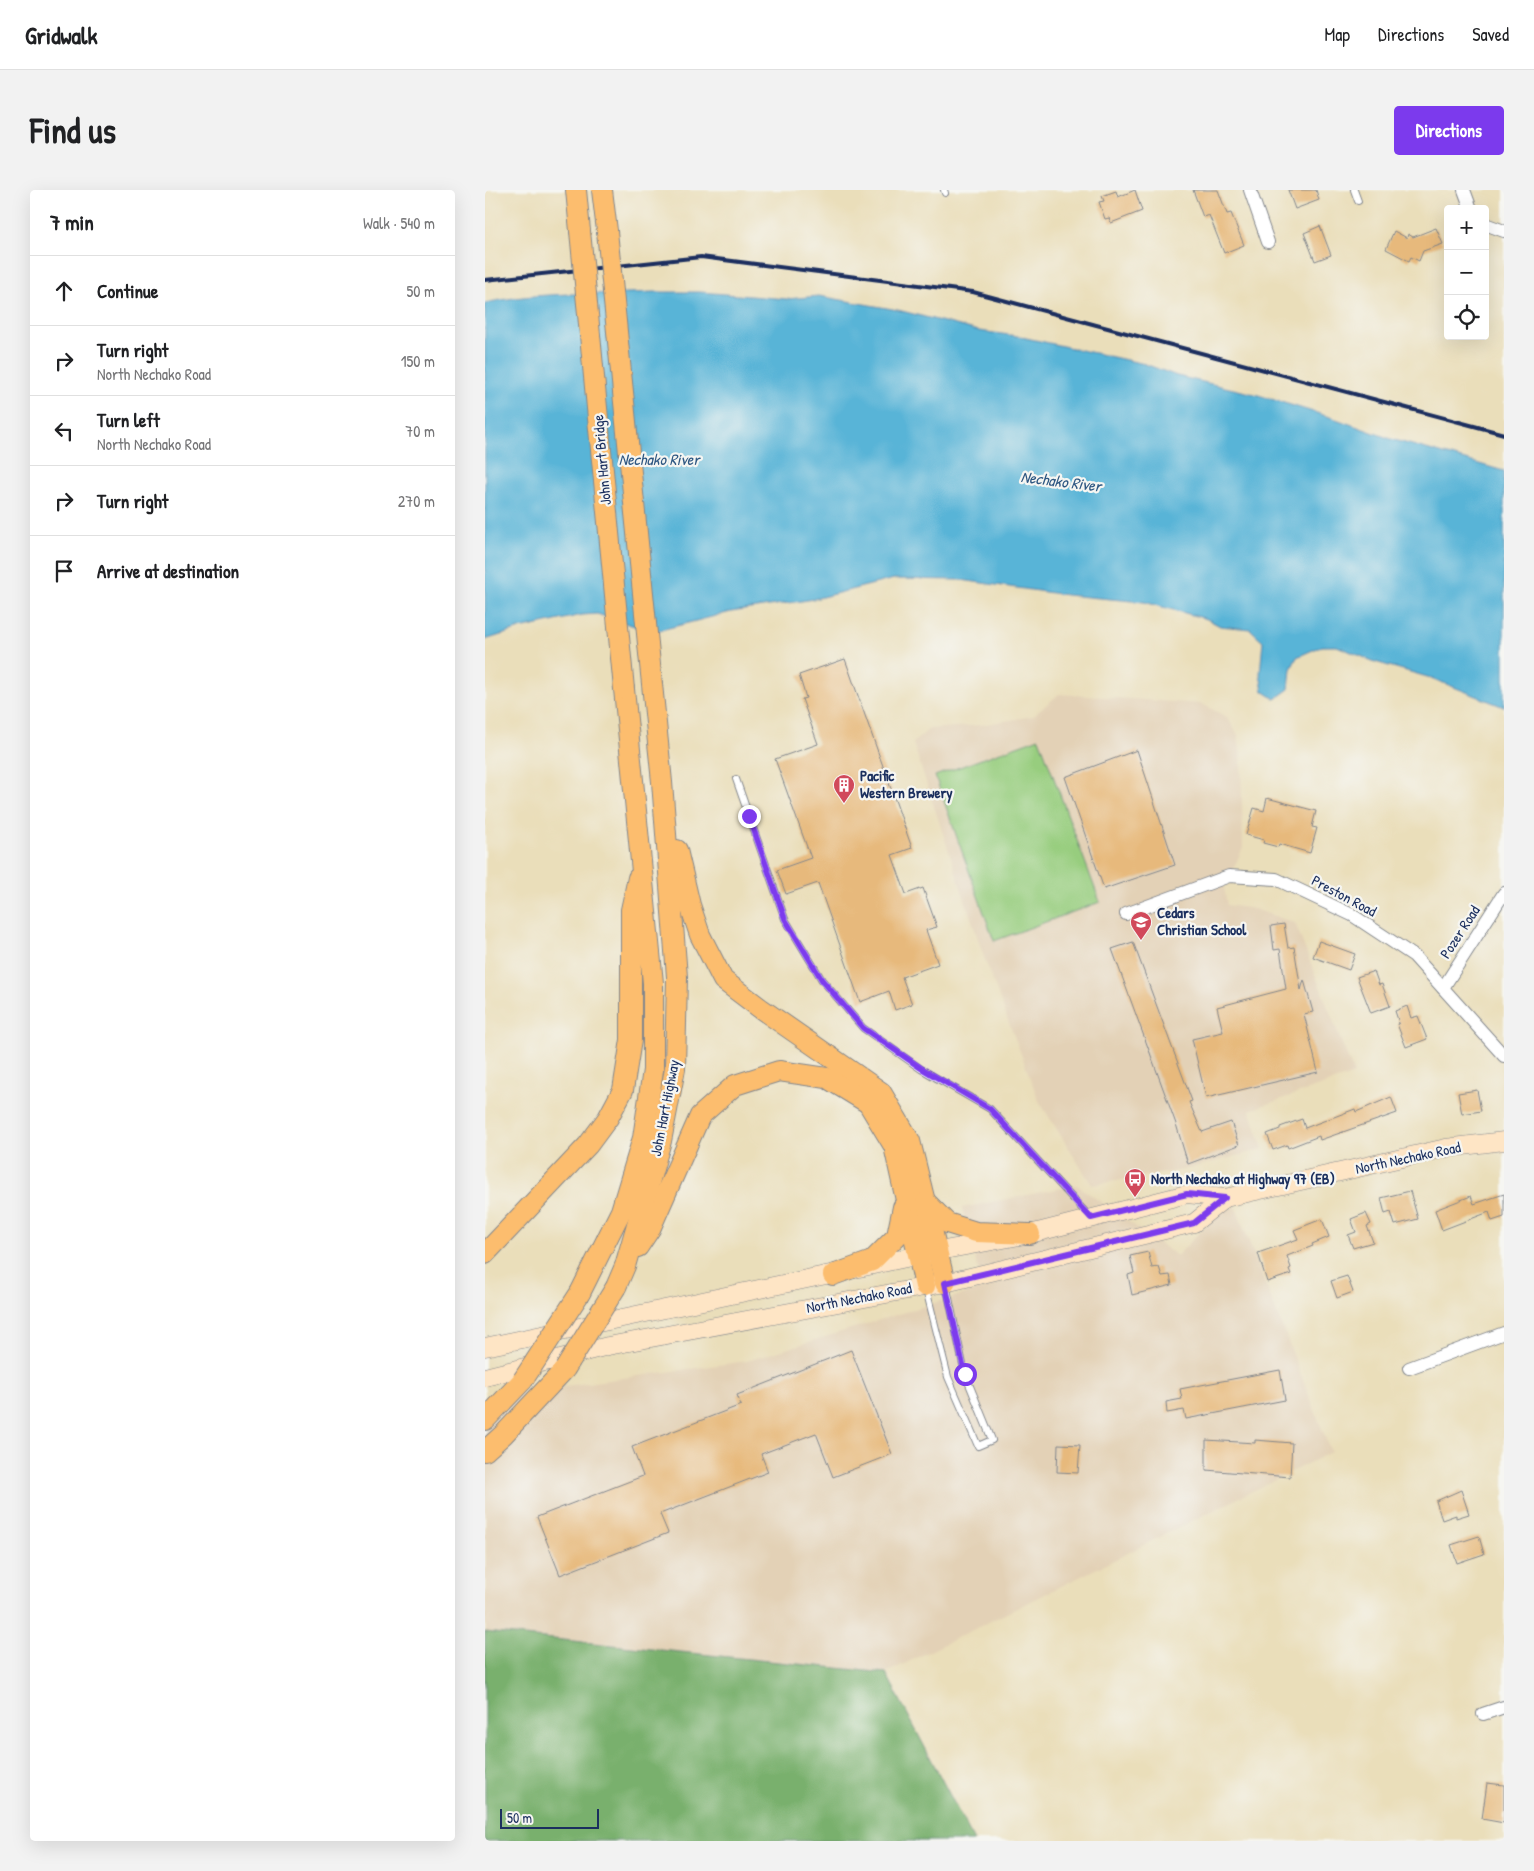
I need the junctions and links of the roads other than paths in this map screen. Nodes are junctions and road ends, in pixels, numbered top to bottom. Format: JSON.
{"nodes":[{"id":1,"x":576,"y":190,"type":"edge"},
{"id":2,"x":602,"y":190,"type":"edge"},
{"id":3,"x":1250,"y":190,"type":"edge"},
{"id":4,"x":1354,"y":190,"type":"edge"},
{"id":5,"x":1464,"y":190,"type":"edge"},
{"id":6,"x":1358,"y":201,"type":"dead end"},
{"id":7,"x":1470,"y":205,"type":"edge"},
{"id":8,"x":1489,"y":225,"type":"edge"},
{"id":9,"x":1504,"y":231,"type":"edge"},
{"id":10,"x":1268,"y":242,"type":"dead end"},
{"id":11,"x":652,"y":684,"type":"joint"},
{"id":12,"x":624,"y":688,"type":"joint"},
{"id":13,"x":736,"y":778,"type":"dead end"},
{"id":14,"x":662,"y":782,"type":"junction"},
{"id":15,"x":642,"y":861,"type":"junction"},
{"id":16,"x":1504,"y":894,"type":"edge"},
{"id":17,"x":1125,"y":914,"type":"dead end"},
{"id":18,"x":1443,"y":988,"type":"junction"},
{"id":19,"x":1504,"y":1056,"type":"edge"},
{"id":20,"x":1504,"y":1141,"type":"edge"},
{"id":21,"x":1225,"y":1198,"type":"junction"},
{"id":22,"x":914,"y":1201,"type":"junction"},
{"id":23,"x":1091,"y":1218,"type":"junction"},
{"id":24,"x":1030,"y":1234,"type":"junction"},
{"id":25,"x":939,"y":1251,"type":"junction"},
{"id":26,"x":485,"y":1254,"type":"edge"},
{"id":27,"x":918,"y":1256,"type":"junction"},
{"id":28,"x":625,"y":1266,"type":"junction"},
{"id":29,"x":833,"y":1275,"type":"junction"},
{"id":30,"x":945,"y":1283,"type":"junction"},
{"id":31,"x":925,"y":1286,"type":"junction"},
{"id":32,"x":1504,"y":1333,"type":"edge"},
{"id":33,"x":485,"y":1347,"type":"edge"},
{"id":34,"x":1409,"y":1368,"type":"dead end"},
{"id":35,"x":485,"y":1378,"type":"edge"},
{"id":36,"x":485,"y":1420,"type":"edge"},
{"id":37,"x":485,"y":1451,"type":"edge"},
{"id":38,"x":1504,"y":1707,"type":"edge"},
{"id":39,"x":1483,"y":1714,"type":"dead end"}],
"edges":[{"from":1,"to":12,"type":"highway","name":"John Hart Bridge","bridge":true},
{"from":2,"to":11,"type":"highway","name":"John Hart Bridge","bridge":true},
{"from":3,"to":10,"type":"street"},
{"from":4,"to":6,"type":"lane"},
{"from":5,"to":7,"type":"street"},
{"from":8,"to":9,"type":"street"},
{"from":11,"to":14,"type":"highway","name":"John Hart Highway"},
{"from":12,"to":15,"type":"highway","name":"John Hart Highway"},
{"from":13,"to":23,"type":"lane"},
{"from":14,"to":22,"type":"highway"},
{"from":14,"to":28,"type":"highway","name":"John Hart Highway"},
{"from":15,"to":26,"type":"highway"},
{"from":15,"to":36,"type":"highway","name":"John Hart Highway","bridge":true},
{"from":16,"to":18,"type":"street","name":"Pozer Road"},
{"from":17,"to":18,"type":"street","name":"Preston Road"},
{"from":18,"to":19,"type":"street","name":"Preston Road"},
{"from":20,"to":21,"type":"main road","name":"North Nechako Road"},
{"from":21,"to":23,"type":"main road","name":"North Nechako Road"},
{"from":21,"to":30,"type":"main road","name":"North Nechako Road"},
{"from":22,"to":24,"type":"highway"},
{"from":22,"to":25,"type":"highway"},
{"from":22,"to":27,"type":"highway"},
{"from":22,"to":28,"type":"highway"},
{"from":22,"to":29,"type":"highway"},
{"from":23,"to":24,"type":"main road","name":"North Nechako Road"},
{"from":24,"to":25,"type":"main road","name":"North Nechako Road"},
{"from":25,"to":27,"type":"main road","name":"North Nechako Road"},
{"from":25,"to":30,"type":"highway"},
{"from":27,"to":29,"type":"main road","name":"North Nechako Road"},
{"from":27,"to":31,"type":"highway"},
{"from":28,"to":37,"type":"highway","name":"John Hart Highway","bridge":true},
{"from":29,"to":33,"type":"main road","name":"North Nechako Road"},
{"from":30,"to":31,"type":"main road","name":"North Nechako Road"},
{"from":30,"to":31,"type":"lane"},
{"from":31,"to":35,"type":"main road","name":"North Nechako Road"},
{"from":32,"to":34,"type":"street"},
{"from":38,"to":39,"type":"street"}]}
